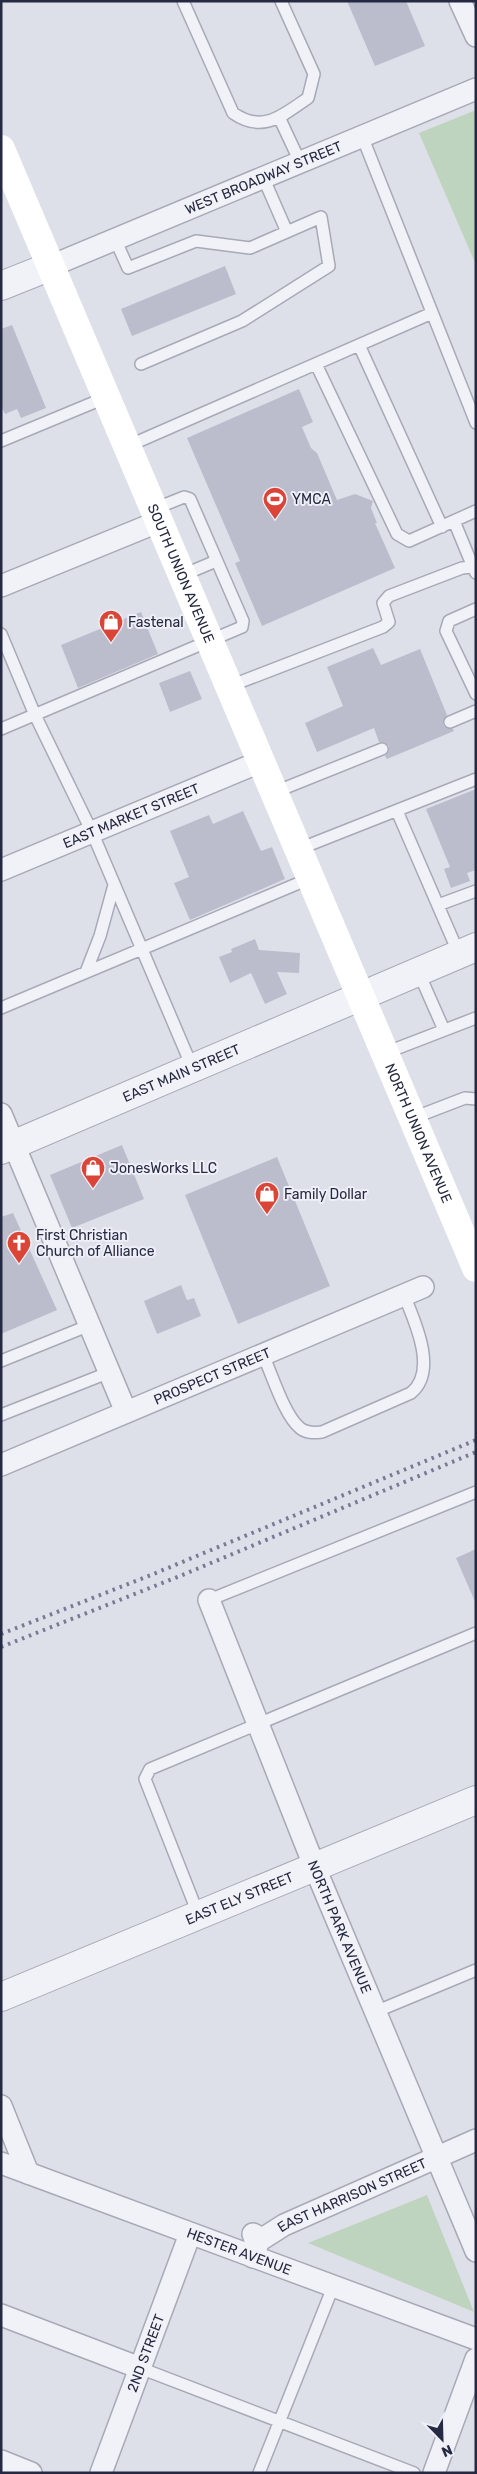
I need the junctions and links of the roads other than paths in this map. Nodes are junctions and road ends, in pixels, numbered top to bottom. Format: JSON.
{"nodes":[{"id":1,"x":184,"y":1,"type":"edge"},
{"id":2,"x":281,"y":1,"type":"edge"},
{"id":3,"x":460,"y":1,"type":"edge"},
{"id":4,"x":476,"y":36,"type":"edge"},
{"id":5,"x":476,"y":89,"type":"edge"},
{"id":6,"x":279,"y":117,"type":"junction"},
{"id":7,"x":362,"y":136,"type":"junction"},
{"id":8,"x":1,"y":148,"type":"edge"},
{"id":9,"x":300,"y":162,"type":"junction"},
{"id":10,"x":263,"y":177,"type":"junction"},
{"id":11,"x":287,"y":232,"type":"junction"},
{"id":12,"x":116,"y":239,"type":"junction"},
{"id":13,"x":51,"y":266,"type":"junction"},
{"id":14,"x":1,"y":286,"type":"edge"},
{"id":15,"x":432,"y":313,"type":"junction"},
{"id":16,"x":359,"y":345,"type":"junction"},
{"id":17,"x":141,"y":364,"type":"dead end"},
{"id":18,"x":316,"y":364,"type":"junction"},
{"id":19,"x":106,"y":396,"type":"junction"},
{"id":20,"x":476,"y":424,"type":"edge"},
{"id":21,"x":1,"y":441,"type":"edge"},
{"id":22,"x":128,"y":446,"type":"junction"},
{"id":23,"x":476,"y":511,"type":"edge"},
{"id":24,"x":157,"y":515,"type":"junction"},
{"id":25,"x":454,"y":521,"type":"junction"},
{"id":26,"x":442,"y":526,"type":"junction"},
{"id":27,"x":216,"y":561,"type":"junction"},
{"id":28,"x":474,"y":570,"type":"edge"},
{"id":29,"x":183,"y":575,"type":"junction"},
{"id":30,"x":1,"y":586,"type":"edge"},
{"id":31,"x":476,"y":609,"type":"edge"},
{"id":32,"x":1,"y":634,"type":"edge"},
{"id":33,"x":211,"y":642,"type":"junction"},
{"id":34,"x":230,"y":686,"type":"junction"},
{"id":35,"x":476,"y":694,"type":"edge"},
{"id":36,"x":476,"y":710,"type":"edge"},
{"id":37,"x":35,"y":715,"type":"junction"},
{"id":38,"x":450,"y":722,"type":"dead end"},
{"id":39,"x":1,"y":729,"type":"edge"},
{"id":40,"x":382,"y":749,"type":"dead end"},
{"id":41,"x":262,"y":760,"type":"junction"},
{"id":42,"x":476,"y":779,"type":"edge"},
{"id":43,"x":275,"y":792,"type":"junction"},
{"id":44,"x":397,"y":811,"type":"junction"},
{"id":45,"x":92,"y":832,"type":"junction"},
{"id":46,"x":299,"y":849,"type":"junction"},
{"id":47,"x":1,"y":870,"type":"edge"},
{"id":48,"x":312,"y":878,"type":"junction"},
{"id":49,"x":114,"y":886,"type":"junction"},
{"id":50,"x":476,"y":891,"type":"edge"},
{"id":51,"x":438,"y":905,"type":"junction"},
{"id":52,"x":140,"y":949,"type":"junction"},
{"id":53,"x":467,"y":951,"type":"edge"},
{"id":54,"x":418,"y":971,"type":"junction"},
{"id":55,"x":86,"y":972,"type":"junction"},
{"id":56,"x":362,"y":997,"type":"junction"},
{"id":57,"x":1,"y":1008,"type":"edge"},
{"id":58,"x":476,"y":1018,"type":"edge"},
{"id":59,"x":444,"y":1030,"type":"junction"},
{"id":60,"x":385,"y":1053,"type":"junction"},
{"id":61,"x":193,"y":1069,"type":"junction"},
{"id":62,"x":476,"y":1099,"type":"edge"},
{"id":63,"x":1,"y":1114,"type":"edge"},
{"id":64,"x":413,"y":1118,"type":"junction"},
{"id":65,"x":8,"y":1147,"type":"edge"},
{"id":66,"x":476,"y":1268,"type":"edge"},
{"id":67,"x":413,"y":1291,"type":"joint"},
{"id":68,"x":90,"y":1325,"type":"junction"},
{"id":69,"x":263,"y":1354,"type":"junction"},
{"id":70,"x":1,"y":1361,"type":"edge"},
{"id":71,"x":110,"y":1372,"type":"junction"},
{"id":72,"x":126,"y":1412,"type":"junction"},
{"id":73,"x":1,"y":1415,"type":"edge"},
{"id":74,"x":1,"y":1464,"type":"edge"},
{"id":75,"x":476,"y":1492,"type":"edge"},
{"id":76,"x":209,"y":1600,"type":"joint"},
{"id":77,"x":476,"y":1633,"type":"edge"},
{"id":78,"x":258,"y":1724,"type":"junction"},
{"id":79,"x":476,"y":1800,"type":"edge"},
{"id":80,"x":315,"y":1868,"type":"junction"},
{"id":81,"x":199,"y":1916,"type":"junction"},
{"id":82,"x":476,"y":1970,"type":"edge"},
{"id":83,"x":1,"y":1998,"type":"edge"},
{"id":84,"x":375,"y":2012,"type":"junction"},
{"id":85,"x":1,"y":2106,"type":"edge"},
{"id":86,"x":476,"y":2140,"type":"edge"},
{"id":87,"x":437,"y":2158,"type":"junction"},
{"id":88,"x":1,"y":2163,"type":"edge"},
{"id":89,"x":28,"y":2173,"type":"junction"},
{"id":90,"x":190,"y":2234,"type":"junction"},
{"id":91,"x":476,"y":2251,"type":"edge"},
{"id":92,"x":253,"y":2257,"type":"junction"},
{"id":93,"x":333,"y":2287,"type":"junction"},
{"id":94,"x":1,"y":2315,"type":"edge"},
{"id":95,"x":476,"y":2340,"type":"edge"},
{"id":96,"x":476,"y":2359,"type":"edge"},
{"id":97,"x":140,"y":2368,"type":"junction"},
{"id":98,"x":278,"y":2421,"type":"junction"},
{"id":99,"x":4,"y":2466,"type":"edge"},
{"id":100,"x":31,"y":2473,"type":"edge"},
{"id":101,"x":101,"y":2473,"type":"edge"},
{"id":102,"x":259,"y":2473,"type":"edge"},
{"id":103,"x":414,"y":2473,"type":"edge"},
{"id":104,"x":434,"y":2473,"type":"edge"}],
"edges":[{"from":1,"to":6,"type":"lane"},
{"from":2,"to":6,"type":"lane"},
{"from":3,"to":4,"type":"street"},
{"from":5,"to":7,"type":"street","name":"WEST BROADWAY STREET"},
{"from":6,"to":9,"type":"lane"},
{"from":7,"to":9,"type":"street","name":"WEST BROADWAY STREET"},
{"from":7,"to":15,"type":"lane"},
{"from":8,"to":13,"type":"main road","name":"SOUTH UNION AVENUE"},
{"from":9,"to":10,"type":"street","name":"WEST BROADWAY STREET"},
{"from":10,"to":11,"type":"lane"},
{"from":10,"to":12,"type":"street","name":"WEST BROADWAY STREET"},
{"from":11,"to":12,"type":"lane"},
{"from":11,"to":17,"type":"lane"},
{"from":12,"to":13,"type":"street","name":"WEST BROADWAY STREET"},
{"from":13,"to":14,"type":"street"},
{"from":13,"to":19,"type":"main road","name":"SOUTH UNION AVENUE"},
{"from":15,"to":16,"type":"lane"},
{"from":15,"to":20,"type":"lane"},
{"from":16,"to":18,"type":"lane"},
{"from":16,"to":26,"type":"lane"},
{"from":18,"to":22,"type":"lane"},
{"from":18,"to":26,"type":"lane"},
{"from":19,"to":21,"type":"lane"},
{"from":19,"to":22,"type":"main road","name":"SOUTH UNION AVENUE"},
{"from":22,"to":24,"type":"main road","name":"SOUTH UNION AVENUE"},
{"from":23,"to":25,"type":"lane"},
{"from":24,"to":27,"type":"lane"},
{"from":24,"to":29,"type":"main road","name":"SOUTH UNION AVENUE"},
{"from":24,"to":30,"type":"street"},
{"from":25,"to":26,"type":"lane"},
{"from":25,"to":28,"type":"lane"},
{"from":27,"to":29,"type":"lane"},
{"from":27,"to":33,"type":"lane"},
{"from":28,"to":34,"type":"lane"},
{"from":29,"to":33,"type":"main road","name":"SOUTH UNION AVENUE"},
{"from":31,"to":35,"type":"lane"},
{"from":32,"to":37,"type":"lane"},
{"from":33,"to":34,"type":"main road","name":"SOUTH UNION AVENUE"},
{"from":33,"to":37,"type":"lane"},
{"from":34,"to":41,"type":"main road","name":"SOUTH UNION AVENUE"},
{"from":36,"to":38,"type":"lane"},
{"from":37,"to":39,"type":"lane"},
{"from":37,"to":45,"type":"lane"},
{"from":40,"to":43,"type":"lane"},
{"from":41,"to":43,"type":"main road","name":"SOUTH UNION AVENUE"},
{"from":41,"to":45,"type":"street","name":"EAST MARKET STREET"},
{"from":42,"to":44,"type":"lane"},
{"from":43,"to":46,"type":"main road","name":"SOUTH UNION AVENUE"},
{"from":44,"to":46,"type":"lane"},
{"from":44,"to":51,"type":"lane"},
{"from":45,"to":47,"type":"street","name":"EAST MARKET STREET"},
{"from":45,"to":49,"type":"lane"},
{"from":46,"to":48,"type":"main road","name":"SOUTH UNION AVENUE"},
{"from":48,"to":52,"type":"lane"},
{"from":48,"to":56,"type":"main road","name":"SOUTH UNION AVENUE"},
{"from":49,"to":52,"type":"lane"},
{"from":49,"to":55,"type":"lane"},
{"from":50,"to":51,"type":"lane"},
{"from":51,"to":53,"type":"lane"},
{"from":52,"to":55,"type":"lane"},
{"from":52,"to":61,"type":"lane"},
{"from":53,"to":54,"type":"street","name":"EAST MAIN STREET"},
{"from":54,"to":56,"type":"street","name":"EAST MAIN STREET"},
{"from":54,"to":59,"type":"lane"},
{"from":55,"to":57,"type":"lane"},
{"from":56,"to":60,"type":"main road","name":"NORTH UNION AVENUE"},
{"from":56,"to":61,"type":"street","name":"EAST MAIN STREET"},
{"from":58,"to":59,"type":"lane"},
{"from":59,"to":60,"type":"lane"},
{"from":60,"to":64,"type":"main road","name":"NORTH UNION AVENUE"},
{"from":61,"to":65,"type":"street","name":"EAST MAIN STREET"},
{"from":62,"to":64,"type":"lane"},
{"from":63,"to":65,"type":"street"},
{"from":64,"to":66,"type":"main road","name":"NORTH UNION AVENUE"},
{"from":65,"to":68,"type":"street"},
{"from":67,"to":69,"type":"street","name":"PROSPECT STREET"},
{"from":67,"to":69,"type":"lane"},
{"from":68,"to":70,"type":"lane"},
{"from":68,"to":71,"type":"street"},
{"from":69,"to":72,"type":"street","name":"PROSPECT STREET"},
{"from":71,"to":72,"type":"street"},
{"from":71,"to":73,"type":"lane"},
{"from":72,"to":74,"type":"street","name":"PROSPECT STREET"},
{"from":75,"to":76,"type":"lane"},
{"from":76,"to":78,"type":"street","name":"NORTH PARK AVENUE"},
{"from":77,"to":78,"type":"lane"},
{"from":78,"to":80,"type":"street","name":"NORTH PARK AVENUE"},
{"from":78,"to":81,"type":"lane"},
{"from":79,"to":80,"type":"street","name":"EAST ELY STREET"},
{"from":80,"to":81,"type":"street","name":"EAST ELY STREET"},
{"from":80,"to":84,"type":"street","name":"NORTH PARK AVENUE"},
{"from":81,"to":83,"type":"street","name":"EAST ELY STREET"},
{"from":82,"to":84,"type":"lane"},
{"from":84,"to":87,"type":"street","name":"NORTH PARK AVENUE"},
{"from":85,"to":89,"type":"street"},
{"from":86,"to":87,"type":"street","name":"EAST HARRISON STREET"},
{"from":87,"to":91,"type":"street","name":"NORTH PARK AVENUE"},
{"from":87,"to":92,"type":"street","name":"EAST HARRISON STREET"},
{"from":88,"to":89,"type":"street","name":"HESTER AVENUE"},
{"from":89,"to":90,"type":"street","name":"HESTER AVENUE"},
{"from":90,"to":92,"type":"street","name":"HESTER AVENUE"},
{"from":90,"to":97,"type":"street","name":"2ND STREET"},
{"from":92,"to":93,"type":"street","name":"HESTER AVENUE"},
{"from":93,"to":95,"type":"street","name":"HESTER AVENUE"},
{"from":93,"to":98,"type":"lane"},
{"from":94,"to":97,"type":"street"},
{"from":96,"to":104,"type":"street"},
{"from":97,"to":98,"type":"lane"},
{"from":97,"to":101,"type":"street","name":"2ND STREET"},
{"from":98,"to":102,"type":"lane"},
{"from":98,"to":103,"type":"lane"},
{"from":99,"to":100,"type":"street"}]}
